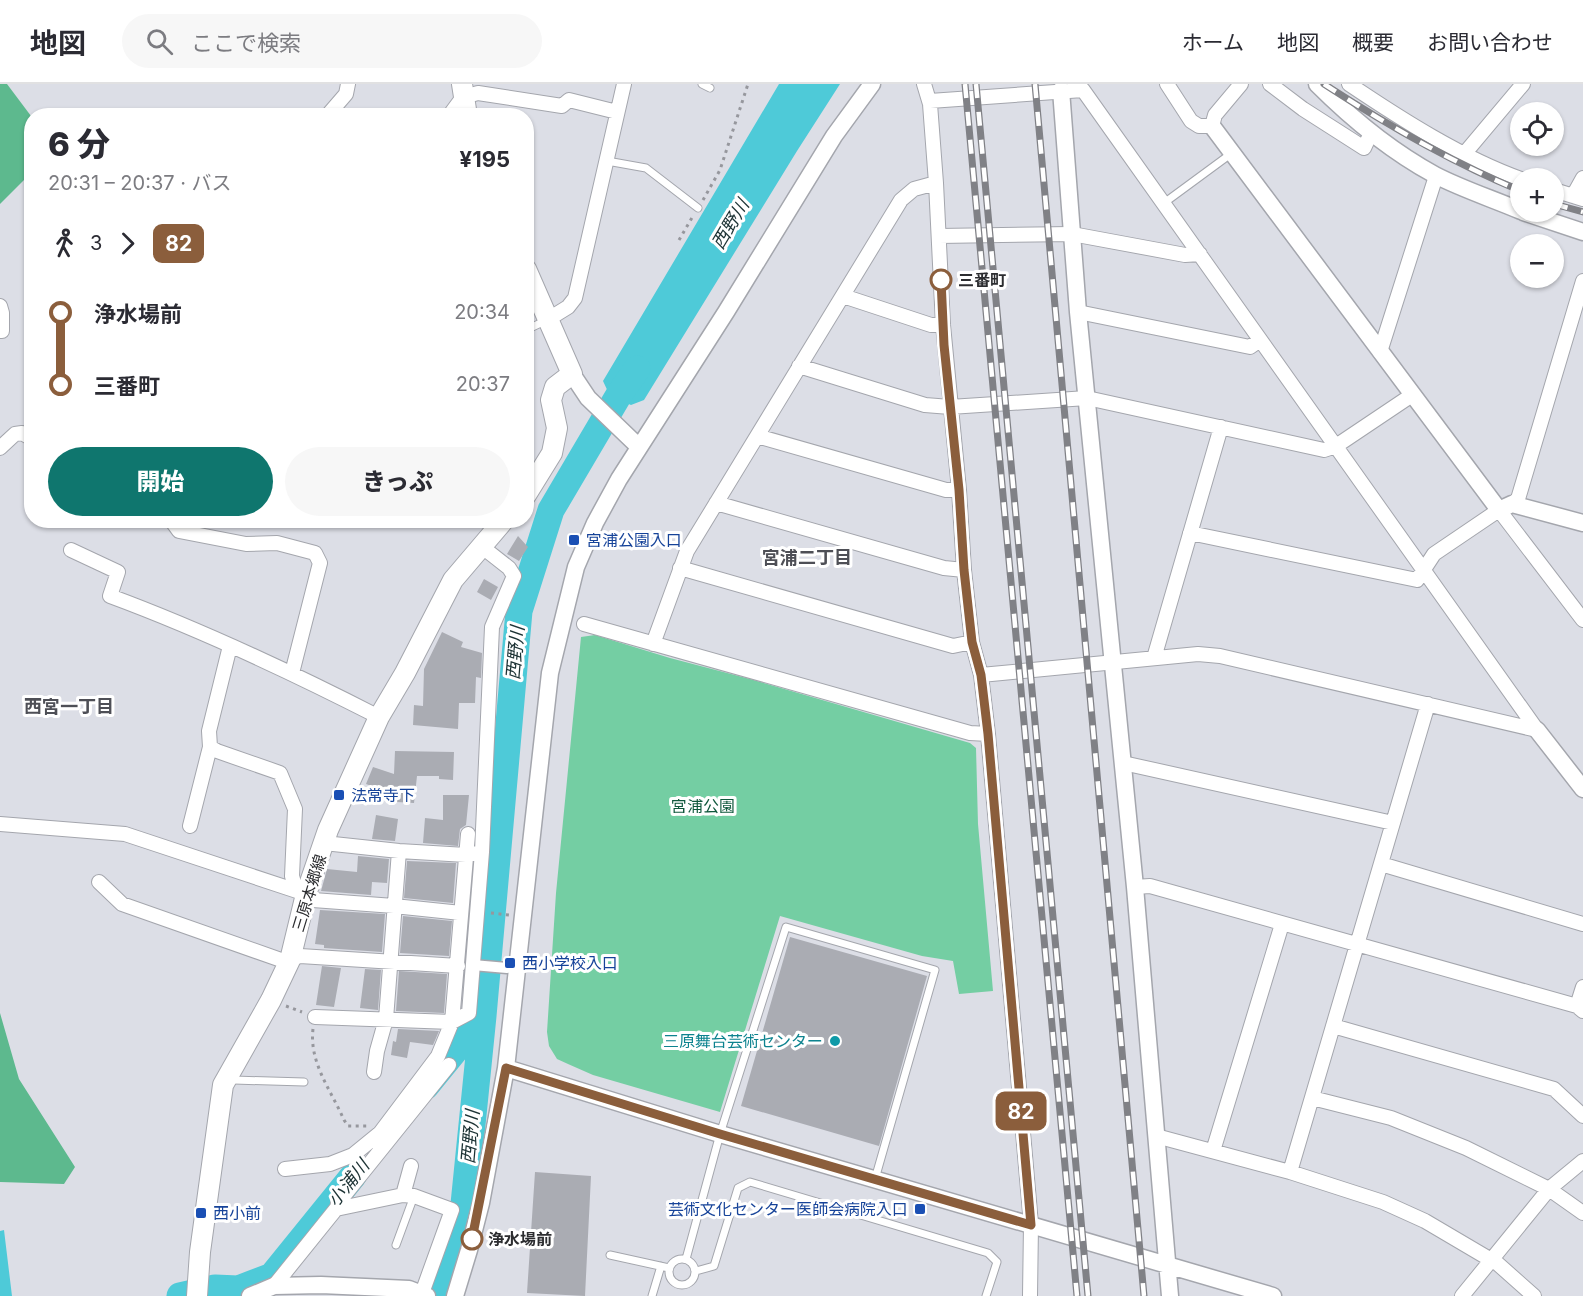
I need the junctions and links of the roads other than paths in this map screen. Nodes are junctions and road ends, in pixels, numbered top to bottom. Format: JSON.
{"nodes":[{"id":1,"x":348,"y":84,"type":"edge"},
{"id":2,"x":624,"y":84,"type":"edge"},
{"id":3,"x":702,"y":84,"type":"edge"},
{"id":4,"x":872,"y":84,"type":"edge"},
{"id":5,"x":924,"y":84,"type":"edge"},
{"id":6,"x":1167,"y":84,"type":"edge"},
{"id":7,"x":1240,"y":84,"type":"edge"},
{"id":8,"x":1270,"y":84,"type":"edge"},
{"id":9,"x":1317,"y":84,"type":"edge"},
{"id":10,"x":1349,"y":84,"type":"edge"},
{"id":11,"x":1523,"y":84,"type":"edge"},
{"id":12,"x":1087,"y":87,"type":"edge"},
{"id":13,"x":710,"y":88,"type":"dead end"},
{"id":14,"x":1061,"y":90,"type":"junction"},
{"id":15,"x":464,"y":99,"type":"edge"},
{"id":16,"x":930,"y":101,"type":"junction"},
{"id":17,"x":334,"y":108,"type":"edge"},
{"id":18,"x":616,"y":112,"type":"junction"},
{"id":19,"x":1212,"y":126,"type":"junction"},
{"id":20,"x":1371,"y":133,"type":"junction"},
{"id":21,"x":1232,"y":153,"type":"junction"},
{"id":22,"x":1465,"y":153,"type":"junction"},
{"id":23,"x":607,"y":161,"type":"junction"},
{"id":24,"x":1510,"y":174,"type":"edge"},
{"id":25,"x":1436,"y":176,"type":"junction"},
{"id":26,"x":1583,"y":178,"type":"edge"},
{"id":27,"x":936,"y":183,"type":"junction"},
{"id":28,"x":1578,"y":198,"type":"edge"},
{"id":29,"x":1164,"y":203,"type":"junction"},
{"id":30,"x":1510,"y":206,"type":"edge"},
{"id":31,"x":698,"y":208,"type":"road end"},
{"id":32,"x":1554,"y":222,"type":"edge"},
{"id":33,"x":1583,"y":232,"type":"edge"},
{"id":34,"x":1072,"y":234,"type":"junction"},
{"id":35,"x":939,"y":236,"type":"junction"},
{"id":36,"x":1200,"y":254,"type":"junction"},
{"id":37,"x":1583,"y":281,"type":"edge"},
{"id":38,"x":534,"y":288,"type":"edge"},
{"id":39,"x":843,"y":296,"type":"junction"},
{"id":40,"x":0,"y":306,"type":"edge"},
{"id":41,"x":1078,"y":312,"type":"junction"},
{"id":42,"x":547,"y":320,"type":"junction"},
{"id":43,"x":943,"y":324,"type":"junction"},
{"id":44,"x":534,"y":326,"type":"edge"},
{"id":45,"x":0,"y":331,"type":"edge"},
{"id":46,"x":1260,"y":340,"type":"junction"},
{"id":47,"x":1380,"y":352,"type":"junction"},
{"id":48,"x":799,"y":366,"type":"junction"},
{"id":49,"x":572,"y":374,"type":"junction"},
{"id":50,"x":1412,"y":395,"type":"junction"},
{"id":51,"x":1087,"y":399,"type":"junction"},
{"id":52,"x":950,"y":407,"type":"junction"},
{"id":53,"x":1221,"y":428,"type":"junction"},
{"id":54,"x":24,"y":435,"type":"edge"},
{"id":55,"x":757,"y":436,"type":"junction"},
{"id":56,"x":1336,"y":446,"type":"junction"},
{"id":57,"x":639,"y":447,"type":"junction"},
{"id":58,"x":0,"y":448,"type":"edge"},
{"id":59,"x":534,"y":482,"type":"edge"},
{"id":60,"x":959,"y":490,"type":"junction"},
{"id":61,"x":716,"y":503,"type":"junction"},
{"id":62,"x":1505,"y":507,"type":"junction"},
{"id":63,"x":1583,"y":523,"type":"edge"},
{"id":64,"x":177,"y":528,"type":"edge"},
{"id":65,"x":497,"y":528,"type":"edge"},
{"id":66,"x":1190,"y":533,"type":"junction"},
{"id":67,"x":481,"y":546,"type":"junction"},
{"id":68,"x":71,"y":550,"type":"dead end"},
{"id":69,"x":680,"y":568,"type":"junction"},
{"id":70,"x":964,"y":570,"type":"junction"},
{"id":71,"x":1424,"y":570,"type":"junction"},
{"id":72,"x":1583,"y":620,"type":"edge"},
{"id":73,"x":584,"y":624,"type":"dead end"},
{"id":74,"x":972,"y":642,"type":"junction"},
{"id":75,"x":653,"y":644,"type":"junction"},
{"id":76,"x":230,"y":646,"type":"junction"},
{"id":77,"x":1154,"y":658,"type":"junction"},
{"id":78,"x":1113,"y":664,"type":"junction"},
{"id":79,"x":292,"y":673,"type":"junction"},
{"id":80,"x":981,"y":675,"type":"junction"},
{"id":81,"x":1428,"y":704,"type":"junction"},
{"id":82,"x":379,"y":717,"type":"junction"},
{"id":83,"x":1537,"y":730,"type":"junction"},
{"id":84,"x":988,"y":734,"type":"junction"},
{"id":85,"x":210,"y":747,"type":"junction"},
{"id":86,"x":1123,"y":763,"type":"junction"},
{"id":87,"x":1583,"y":789,"type":"edge"},
{"id":88,"x":1393,"y":823,"type":"junction"},
{"id":89,"x":0,"y":824,"type":"edge"},
{"id":90,"x":190,"y":826,"type":"dead end"},
{"id":91,"x":468,"y":834,"type":"dead end"},
{"id":92,"x":324,"y":843,"type":"junction"},
{"id":93,"x":399,"y":851,"type":"junction"},
{"id":94,"x":482,"y":852,"type":"junction"},
{"id":95,"x":466,"y":855,"type":"junction"},
{"id":96,"x":1381,"y":864,"type":"junction"},
{"id":97,"x":99,"y":882,"type":"dead end"},
{"id":98,"x":1135,"y":887,"type":"junction"},
{"id":99,"x":306,"y":894,"type":"junction"},
{"id":100,"x":394,"y":906,"type":"junction"},
{"id":101,"x":461,"y":914,"type":"junction"},
{"id":102,"x":1282,"y":924,"type":"junction"},
{"id":103,"x":1583,"y":924,"type":"edge"},
{"id":104,"x":1357,"y":945,"type":"junction"},
{"id":105,"x":290,"y":960,"type":"junction"},
{"id":106,"x":391,"y":961,"type":"junction"},
{"id":107,"x":473,"y":965,"type":"junction"},
{"id":108,"x":458,"y":966,"type":"junction"},
{"id":109,"x":507,"y":968,"type":"dead end"},
{"id":110,"x":1583,"y":987,"type":"edge"},
{"id":111,"x":1580,"y":1008,"type":"edge"},
{"id":112,"x":315,"y":1017,"type":"road end"},
{"id":113,"x":386,"y":1018,"type":"junction"},
{"id":114,"x":452,"y":1022,"type":"junction"},
{"id":115,"x":1333,"y":1026,"type":"junction"},
{"id":116,"x":449,"y":1065,"type":"dead end"},
{"id":117,"x":506,"y":1068,"type":"junction"},
{"id":118,"x":374,"y":1072,"type":"dead end"},
{"id":119,"x":228,"y":1076,"type":"junction"},
{"id":120,"x":304,"y":1082,"type":"dead end"},
{"id":121,"x":1312,"y":1098,"type":"junction"},
{"id":122,"x":1583,"y":1116,"type":"edge"},
{"id":123,"x":720,"y":1134,"type":"junction"},
{"id":124,"x":1155,"y":1136,"type":"junction"},
{"id":125,"x":1213,"y":1151,"type":"junction"},
{"id":126,"x":1583,"y":1161,"type":"edge"},
{"id":127,"x":411,"y":1166,"type":"dead end"},
{"id":128,"x":285,"y":1168,"type":"dead end"},
{"id":129,"x":1290,"y":1172,"type":"junction"},
{"id":130,"x":876,"y":1179,"type":"junction"},
{"id":131,"x":1549,"y":1189,"type":"junction"},
{"id":132,"x":409,"y":1196,"type":"junction"},
{"id":133,"x":337,"y":1209,"type":"junction"},
{"id":134,"x":1583,"y":1213,"type":"edge"},
{"id":135,"x":1031,"y":1225,"type":"junction"},
{"id":136,"x":396,"y":1245,"type":"dead end"},
{"id":137,"x":610,"y":1255,"type":"dead end"},
{"id":138,"x":686,"y":1259,"type":"junction"},
{"id":139,"x":1489,"y":1261,"type":"junction"},
{"id":140,"x":1167,"y":1265,"type":"junction"},
{"id":141,"x":661,"y":1266,"type":"junction"},
{"id":142,"x":669,"y":1268,"type":"junction"},
{"id":143,"x":696,"y":1271,"type":"junction"},
{"id":144,"x":274,"y":1286,"type":"junction"},
{"id":145,"x":423,"y":1295,"type":"edge"},
{"id":146,"x":197,"y":1296,"type":"edge"},
{"id":147,"x":250,"y":1296,"type":"edge"},
{"id":148,"x":454,"y":1296,"type":"edge"},
{"id":149,"x":652,"y":1296,"type":"edge"},
{"id":150,"x":986,"y":1296,"type":"edge"},
{"id":151,"x":1030,"y":1296,"type":"edge"},
{"id":152,"x":1170,"y":1296,"type":"edge"},
{"id":153,"x":1273,"y":1296,"type":"edge"},
{"id":154,"x":1462,"y":1296,"type":"edge"},
{"id":155,"x":1534,"y":1296,"type":"edge"}],
"edges":[{"from":1,"to":17,"type":"street"},
{"from":2,"to":18,"type":"street"},
{"from":3,"to":13,"type":"lane"},
{"from":4,"to":57,"type":"street"},
{"from":5,"to":16,"type":"street"},
{"from":6,"to":19,"type":"street"},
{"from":7,"to":19,"type":"street"},
{"from":8,"to":20,"type":"street"},
{"from":9,"to":20,"type":"street"},
{"from":10,"to":22,"type":"street"},
{"from":11,"to":22,"type":"street"},
{"from":12,"to":14,"type":"street"},
{"from":12,"to":29,"type":"street"},
{"from":14,"to":16,"type":"street"},
{"from":14,"to":34,"type":"street"},
{"from":15,"to":18,"type":"street"},
{"from":16,"to":27,"type":"street"},
{"from":18,"to":23,"type":"street"},
{"from":19,"to":21,"type":"street"},
{"from":20,"to":25,"type":"street"},
{"from":21,"to":29,"type":"lane"},
{"from":21,"to":47,"type":"street"},
{"from":22,"to":24,"type":"street"},
{"from":23,"to":31,"type":"lane"},
{"from":23,"to":42,"type":"street"},
{"from":25,"to":30,"type":"street"},
{"from":25,"to":47,"type":"street"},
{"from":26,"to":28,"type":"street"},
{"from":27,"to":35,"type":"street"},
{"from":27,"to":39,"type":"street"},
{"from":29,"to":36,"type":"street"},
{"from":32,"to":33,"type":"street"},
{"from":34,"to":35,"type":"street"},
{"from":34,"to":36,"type":"street"},
{"from":34,"to":41,"type":"street"},
{"from":35,"to":43,"type":"street"},
{"from":36,"to":46,"type":"street"},
{"from":37,"to":62,"type":"street"},
{"from":38,"to":42,"type":"main road"},
{"from":39,"to":43,"type":"street"},
{"from":39,"to":48,"type":"street"},
{"from":40,"to":45,"type":"street"},
{"from":41,"to":46,"type":"street"},
{"from":41,"to":51,"type":"street"},
{"from":42,"to":44,"type":"lane"},
{"from":42,"to":49,"type":"main road"},
{"from":43,"to":52,"type":"street"},
{"from":46,"to":56,"type":"street"},
{"from":47,"to":50,"type":"street"},
{"from":48,"to":52,"type":"street"},
{"from":48,"to":55,"type":"street"},
{"from":49,"to":57,"type":"street"},
{"from":49,"to":59,"type":"main road"},
{"from":50,"to":56,"type":"street"},
{"from":50,"to":62,"type":"street"},
{"from":51,"to":52,"type":"street"},
{"from":51,"to":53,"type":"street"},
{"from":51,"to":78,"type":"street"},
{"from":52,"to":60,"type":"street"},
{"from":53,"to":56,"type":"street"},
{"from":53,"to":66,"type":"street"},
{"from":54,"to":58,"type":"street"},
{"from":55,"to":60,"type":"street"},
{"from":55,"to":61,"type":"street"},
{"from":56,"to":71,"type":"street"},
{"from":57,"to":117,"type":"street"},
{"from":60,"to":70,"type":"street"},
{"from":61,"to":69,"type":"street"},
{"from":61,"to":70,"type":"street"},
{"from":62,"to":63,"type":"street"},
{"from":62,"to":71,"type":"street"},
{"from":62,"to":72,"type":"street"},
{"from":64,"to":79,"type":"street"},
{"from":65,"to":67,"type":"main road","name":"三原本郷線"},
{"from":66,"to":71,"type":"street"},
{"from":66,"to":77,"type":"street"},
{"from":67,"to":82,"type":"main road","name":"三原本郷線"},
{"from":67,"to":94,"type":"street"},
{"from":68,"to":76,"type":"street"},
{"from":69,"to":74,"type":"street"},
{"from":69,"to":75,"type":"street"},
{"from":70,"to":74,"type":"street"},
{"from":71,"to":83,"type":"street"},
{"from":73,"to":75,"type":"street"},
{"from":74,"to":80,"type":"street"},
{"from":75,"to":84,"type":"street"},
{"from":76,"to":79,"type":"street"},
{"from":76,"to":85,"type":"street"},
{"from":77,"to":78,"type":"street"},
{"from":77,"to":81,"type":"street"},
{"from":78,"to":80,"type":"street"},
{"from":78,"to":86,"type":"street"},
{"from":79,"to":82,"type":"street"},
{"from":80,"to":84,"type":"street"},
{"from":81,"to":83,"type":"street"},
{"from":81,"to":88,"type":"street"},
{"from":82,"to":92,"type":"main road","name":"三原本郷線"},
{"from":83,"to":87,"type":"street"},
{"from":84,"to":135,"type":"street"},
{"from":85,"to":90,"type":"street"},
{"from":85,"to":99,"type":"street"},
{"from":86,"to":88,"type":"street"},
{"from":86,"to":98,"type":"street"},
{"from":88,"to":96,"type":"street"},
{"from":89,"to":99,"type":"street"},
{"from":91,"to":95,"type":"street"},
{"from":92,"to":93,"type":"street"},
{"from":92,"to":99,"type":"main road","name":"三原本郷線"},
{"from":93,"to":95,"type":"street"},
{"from":93,"to":100,"type":"street"},
{"from":94,"to":95,"type":"street"},
{"from":94,"to":107,"type":"street"},
{"from":95,"to":101,"type":"street"},
{"from":96,"to":103,"type":"street"},
{"from":96,"to":104,"type":"street"},
{"from":97,"to":105,"type":"street"},
{"from":98,"to":102,"type":"street"},
{"from":98,"to":124,"type":"street"},
{"from":99,"to":100,"type":"street"},
{"from":99,"to":105,"type":"main road","name":"三原本郷線"},
{"from":100,"to":101,"type":"street"},
{"from":100,"to":106,"type":"street"},
{"from":101,"to":108,"type":"street"},
{"from":102,"to":104,"type":"street"},
{"from":102,"to":125,"type":"street"},
{"from":104,"to":111,"type":"street"},
{"from":104,"to":115,"type":"street"},
{"from":105,"to":106,"type":"street"},
{"from":105,"to":119,"type":"main road","name":"三原本郷線"},
{"from":106,"to":108,"type":"street"},
{"from":106,"to":113,"type":"street"},
{"from":107,"to":109,"type":"street"},
{"from":107,"to":114,"type":"street"},
{"from":108,"to":114,"type":"street"},
{"from":110,"to":111,"type":"street"},
{"from":112,"to":113,"type":"street"},
{"from":113,"to":114,"type":"street"},
{"from":113,"to":118,"type":"street"},
{"from":114,"to":128,"type":"street"},
{"from":115,"to":121,"type":"street"},
{"from":115,"to":122,"type":"street"},
{"from":116,"to":133,"type":"street"},
{"from":117,"to":123,"type":"street"},
{"from":117,"to":148,"type":"street"},
{"from":119,"to":120,"type":"lane"},
{"from":119,"to":146,"type":"main road","name":"三原本郷線"},
{"from":121,"to":129,"type":"street"},
{"from":121,"to":131,"type":"street"},
{"from":123,"to":130,"type":"street"},
{"from":123,"to":130,"type":"lane"},
{"from":123,"to":138,"type":"lane"},
{"from":124,"to":125,"type":"street"},
{"from":124,"to":140,"type":"street"},
{"from":125,"to":129,"type":"street"},
{"from":126,"to":131,"type":"street"},
{"from":127,"to":132,"type":"street"},
{"from":129,"to":139,"type":"street"},
{"from":130,"to":135,"type":"street"},
{"from":131,"to":134,"type":"street"},
{"from":131,"to":139,"type":"street"},
{"from":132,"to":133,"type":"street"},
{"from":132,"to":136,"type":"lane"},
{"from":132,"to":145,"type":"street"},
{"from":133,"to":144,"type":"street"},
{"from":135,"to":140,"type":"street"},
{"from":135,"to":151,"type":"street"},
{"from":137,"to":141,"type":"lane"},
{"from":138,"to":142,"type":"lane"},
{"from":138,"to":143,"type":"lane"},
{"from":139,"to":154,"type":"street"},
{"from":139,"to":155,"type":"street"},
{"from":140,"to":152,"type":"street"},
{"from":140,"to":153,"type":"street"},
{"from":141,"to":142,"type":"lane"},
{"from":141,"to":149,"type":"lane"},
{"from":142,"to":143,"type":"lane"},
{"from":143,"to":150,"type":"lane"},
{"from":144,"to":145,"type":"street"},
{"from":144,"to":147,"type":"street"}]}
